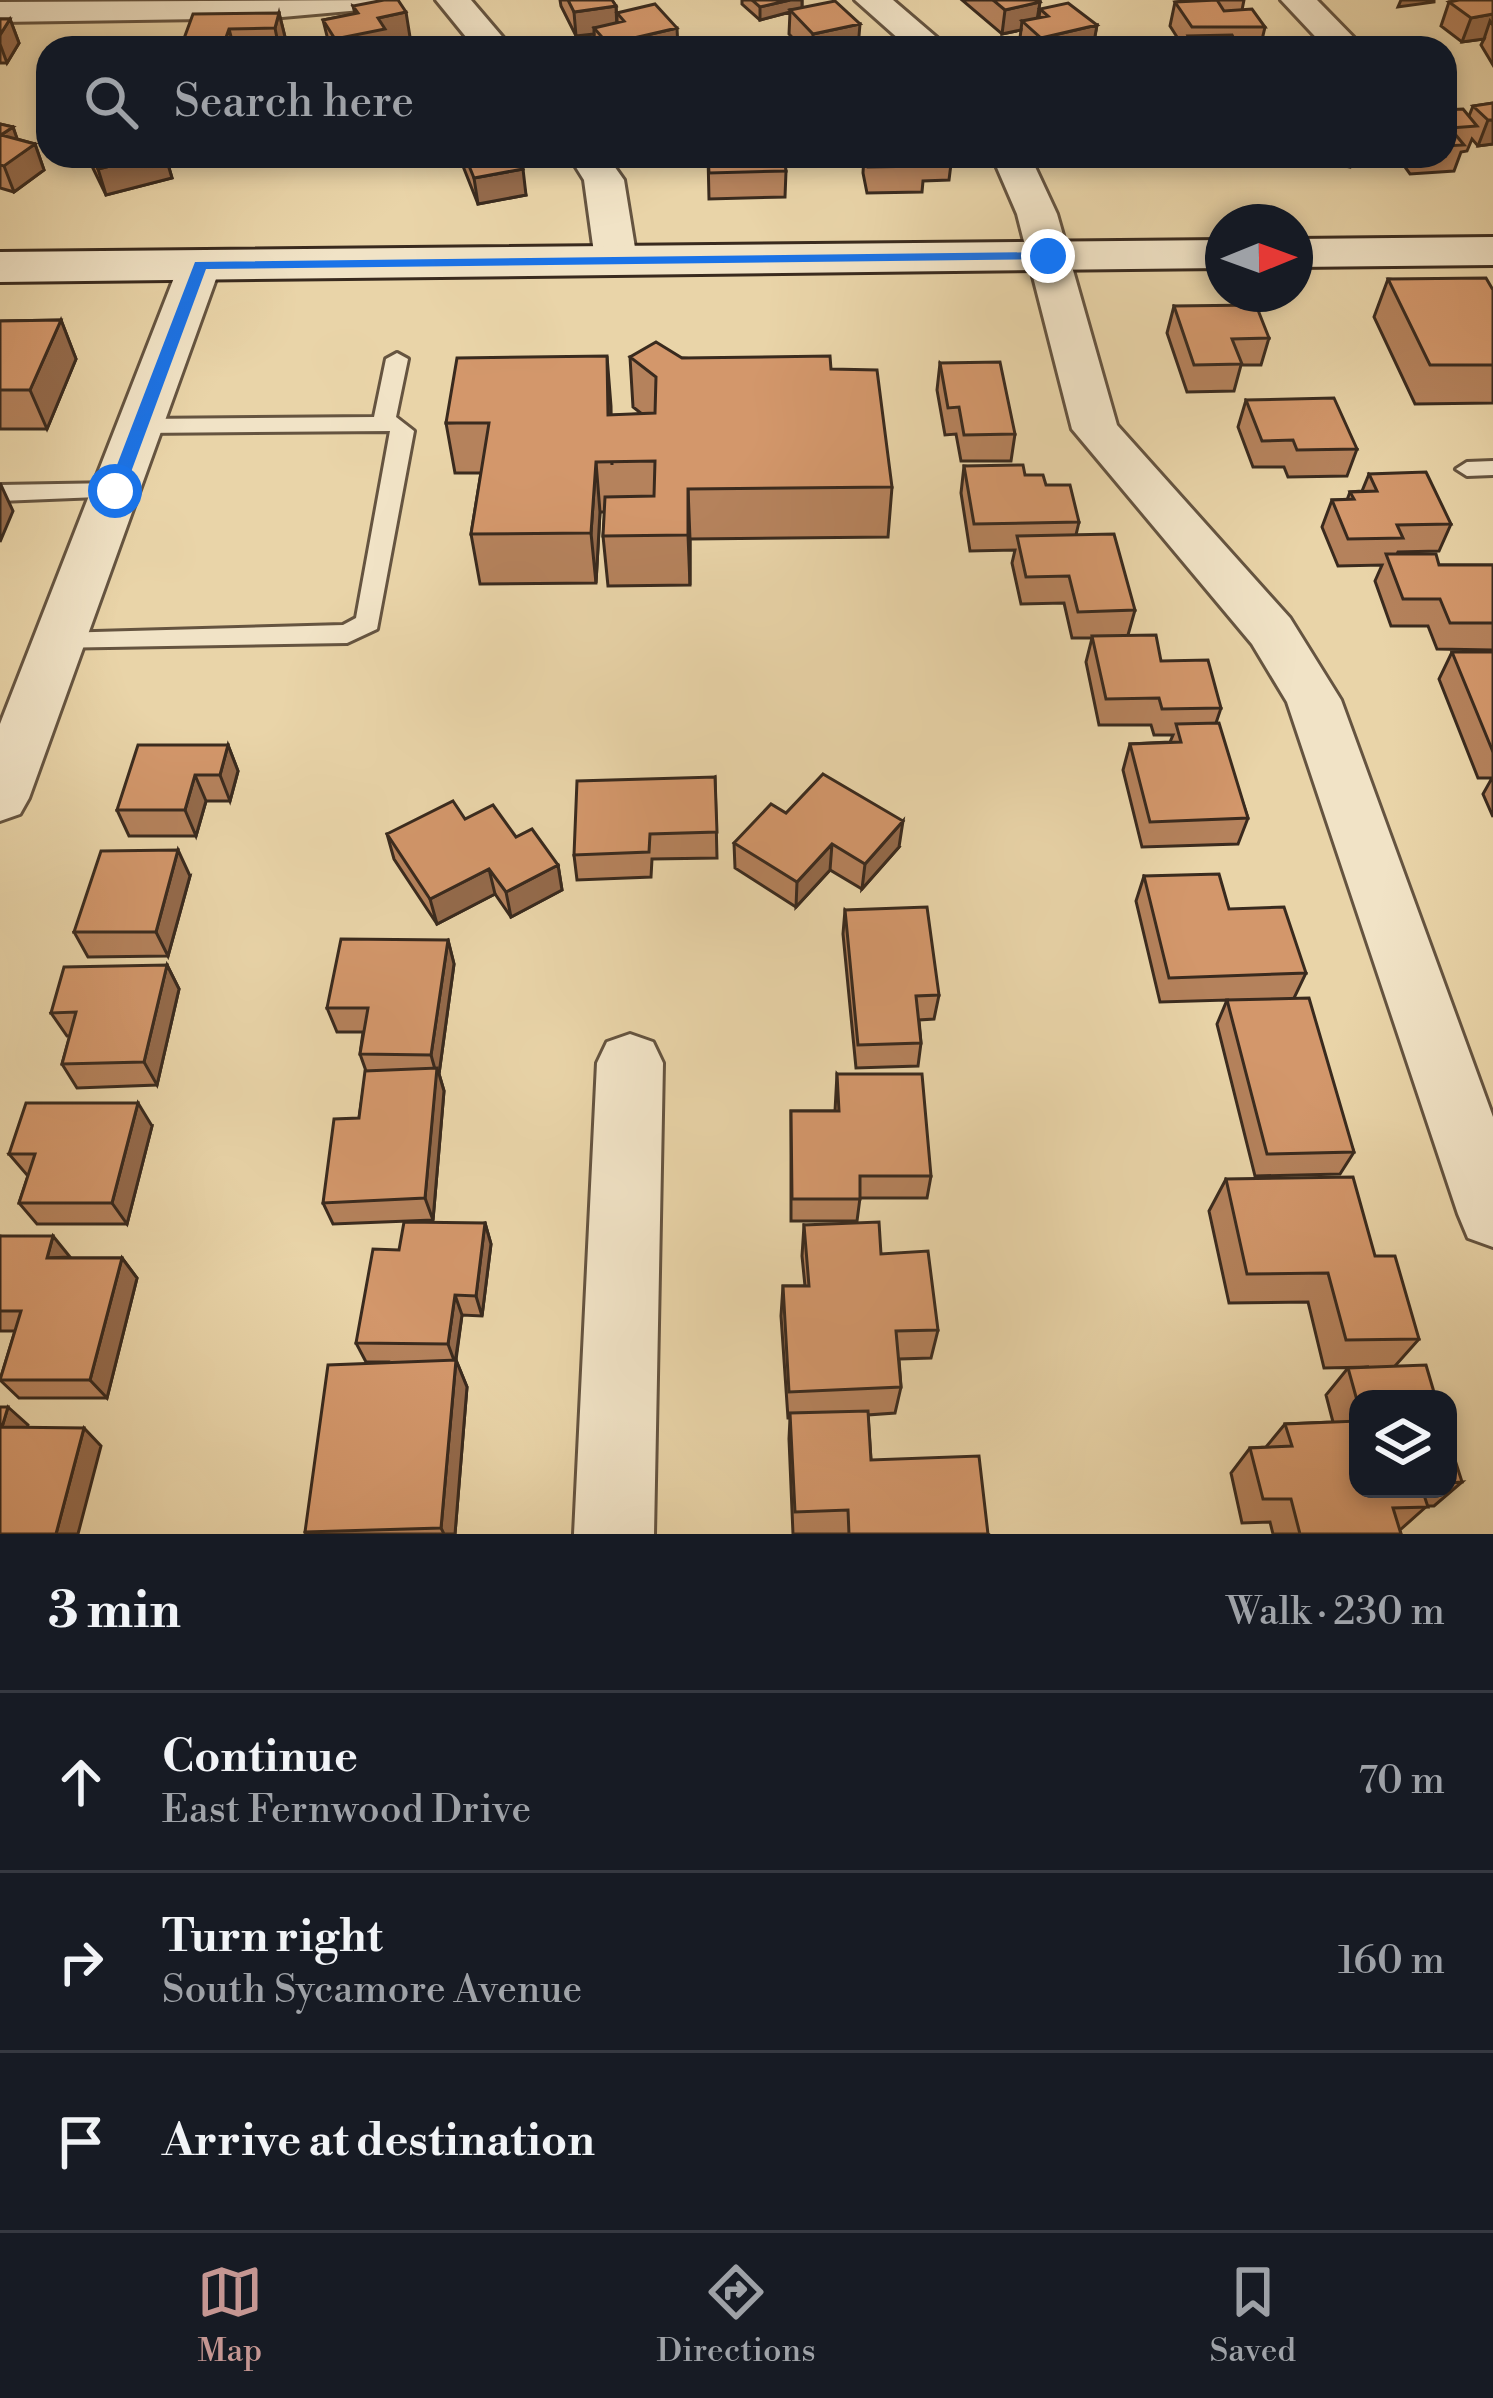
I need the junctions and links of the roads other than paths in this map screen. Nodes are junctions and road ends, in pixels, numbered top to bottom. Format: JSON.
{"nodes":[{"id":1,"x":362,"y":0,"type":"edge"},
{"id":2,"x":453,"y":0,"type":"edge"},
{"id":3,"x":872,"y":0,"type":"edge"},
{"id":4,"x":1298,"y":0,"type":"edge"},
{"id":5,"x":99,"y":11,"type":"junction"},
{"id":6,"x":0,"y":12,"type":"edge"},
{"id":7,"x":89,"y":36,"type":"edge"},
{"id":8,"x":484,"y":36,"type":"edge"},
{"id":9,"x":916,"y":36,"type":"edge"},
{"id":10,"x":1334,"y":36,"type":"edge"},
{"id":11,"x":596,"y":168,"type":"edge"},
{"id":12,"x":1016,"y":168,"type":"edge"},
{"id":13,"x":1493,"y":251,"type":"edge"},
{"id":14,"x":1313,"y":253,"type":"edge"},
{"id":15,"x":1205,"y":254,"type":"edge"},
{"id":16,"x":1048,"y":256,"type":"junction"},
{"id":17,"x":616,"y":260,"type":"junction"},
{"id":18,"x":200,"y":265,"type":"junction"},
{"id":19,"x":0,"y":267,"type":"edge"},
{"id":20,"x":397,"y":359,"type":"dead end"},
{"id":21,"x":384,"y":422,"type":"junction"},
{"id":22,"x":140,"y":426,"type":"junction"},
{"id":23,"x":1493,"y":468,"type":"edge"},
{"id":24,"x":1467,"y":469,"type":"dead end"},
{"id":25,"x":115,"y":491,"type":"junction"},
{"id":26,"x":0,"y":493,"type":"edge"},
{"id":27,"x":58,"y":642,"type":"junction"},
{"id":28,"x":0,"y":798,"type":"edge"},
{"id":29,"x":630,"y":1063,"type":"dead end"},
{"id":30,"x":1493,"y":1214,"type":"edge"},
{"id":31,"x":614,"y":1534,"type":"edge"}],
"edges":[{"from":1,"to":5,"type":"street"},
{"from":2,"to":8,"type":"street"},
{"from":3,"to":9,"type":"street"},
{"from":4,"to":10,"type":"street"},
{"from":5,"to":6,"type":"street"},
{"from":5,"to":7,"type":"street"},
{"from":11,"to":17,"type":"street"},
{"from":12,"to":16,"type":"street"},
{"from":13,"to":14,"type":"main road"},
{"from":15,"to":16,"type":"main road"},
{"from":16,"to":17,"type":"main road"},
{"from":16,"to":30,"type":"street"},
{"from":17,"to":18,"type":"main road"},
{"from":18,"to":19,"type":"main road"},
{"from":18,"to":22,"type":"street"},
{"from":20,"to":21,"type":"lane"},
{"from":21,"to":22,"type":"lane"},
{"from":21,"to":27,"type":"lane"},
{"from":22,"to":25,"type":"street"},
{"from":23,"to":24,"type":"lane"},
{"from":25,"to":26,"type":"lane"},
{"from":25,"to":27,"type":"street"},
{"from":27,"to":28,"type":"street"},
{"from":29,"to":31,"type":"street"}]}
